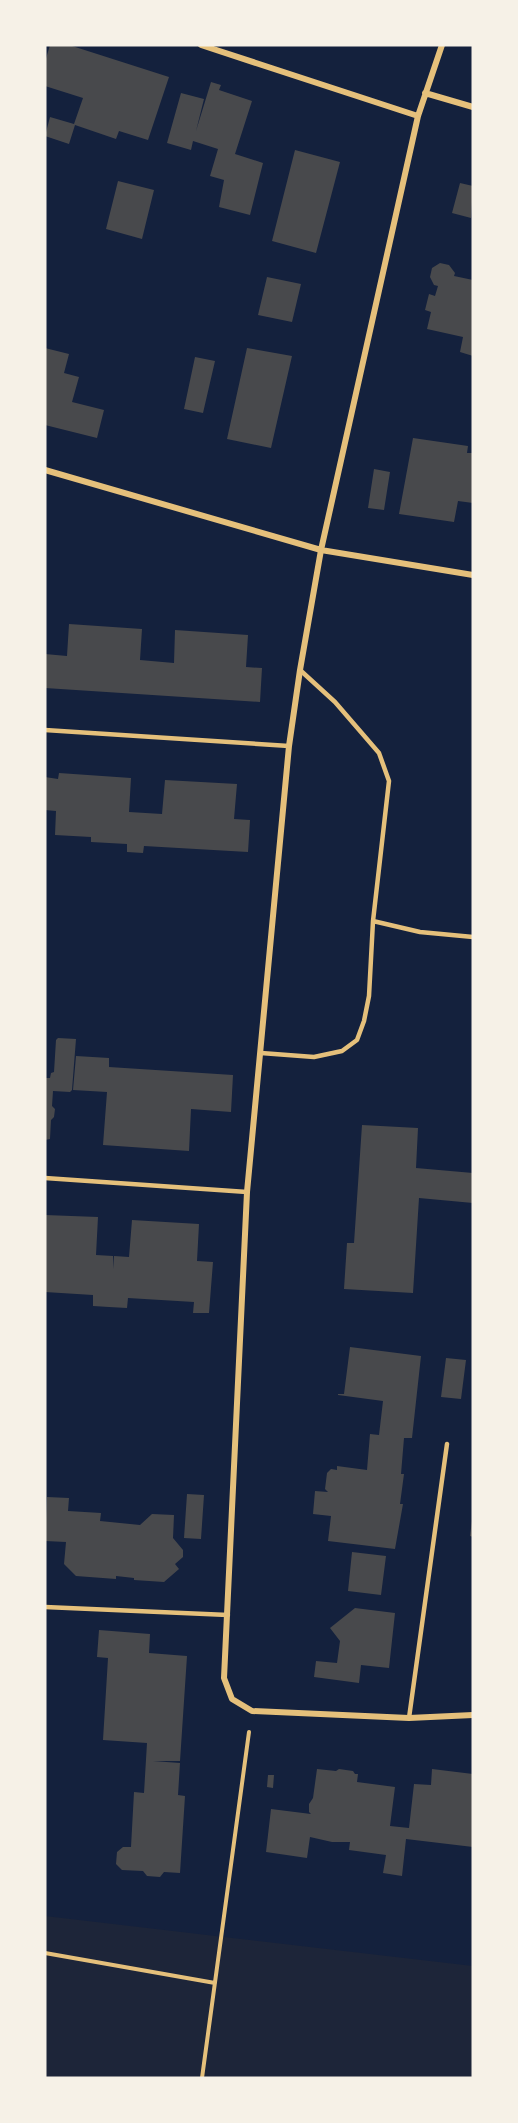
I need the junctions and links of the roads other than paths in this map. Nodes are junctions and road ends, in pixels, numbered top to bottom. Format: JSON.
{"nodes":[{"id":1,"x":201,"y":45,"type":"edge"},
{"id":2,"x":442,"y":45,"type":"edge"},
{"id":3,"x":425,"y":93,"type":"junction"},
{"id":4,"x":473,"y":107,"type":"edge"},
{"id":5,"x":418,"y":116,"type":"junction"},
{"id":6,"x":45,"y":470,"type":"edge"},
{"id":7,"x":321,"y":550,"type":"junction"},
{"id":8,"x":473,"y":574,"type":"edge"},
{"id":9,"x":300,"y":670,"type":"junction"},
{"id":10,"x":45,"y":730,"type":"edge"},
{"id":11,"x":289,"y":746,"type":"junction"},
{"id":12,"x":373,"y":921,"type":"junction"},
{"id":13,"x":473,"y":937,"type":"edge"},
{"id":14,"x":261,"y":1053,"type":"junction"},
{"id":15,"x":45,"y":1178,"type":"edge"},
{"id":16,"x":247,"y":1192,"type":"junction"},
{"id":17,"x":447,"y":1444,"type":"dead end"},
{"id":18,"x":45,"y":1607,"type":"edge"},
{"id":19,"x":228,"y":1615,"type":"junction"},
{"id":20,"x":473,"y":1715,"type":"edge"},
{"id":21,"x":409,"y":1718,"type":"junction"}],
"edges":[{"from":1,"to":5,"type":"street"},
{"from":2,"to":3,"type":"street"},
{"from":3,"to":4,"type":"street"},
{"from":3,"to":5,"type":"street"},
{"from":5,"to":7,"type":"street"},
{"from":6,"to":7,"type":"street"},
{"from":7,"to":8,"type":"street"},
{"from":7,"to":9,"type":"street"},
{"from":9,"to":11,"type":"street"},
{"from":9,"to":12,"type":"lane"},
{"from":10,"to":11,"type":"lane"},
{"from":11,"to":14,"type":"street"},
{"from":12,"to":13,"type":"lane"},
{"from":12,"to":14,"type":"lane"},
{"from":14,"to":16,"type":"street"},
{"from":15,"to":16,"type":"lane"},
{"from":16,"to":19,"type":"street"},
{"from":17,"to":21,"type":"lane"},
{"from":18,"to":19,"type":"lane"},
{"from":19,"to":21,"type":"street"},
{"from":20,"to":21,"type":"street"}]}
